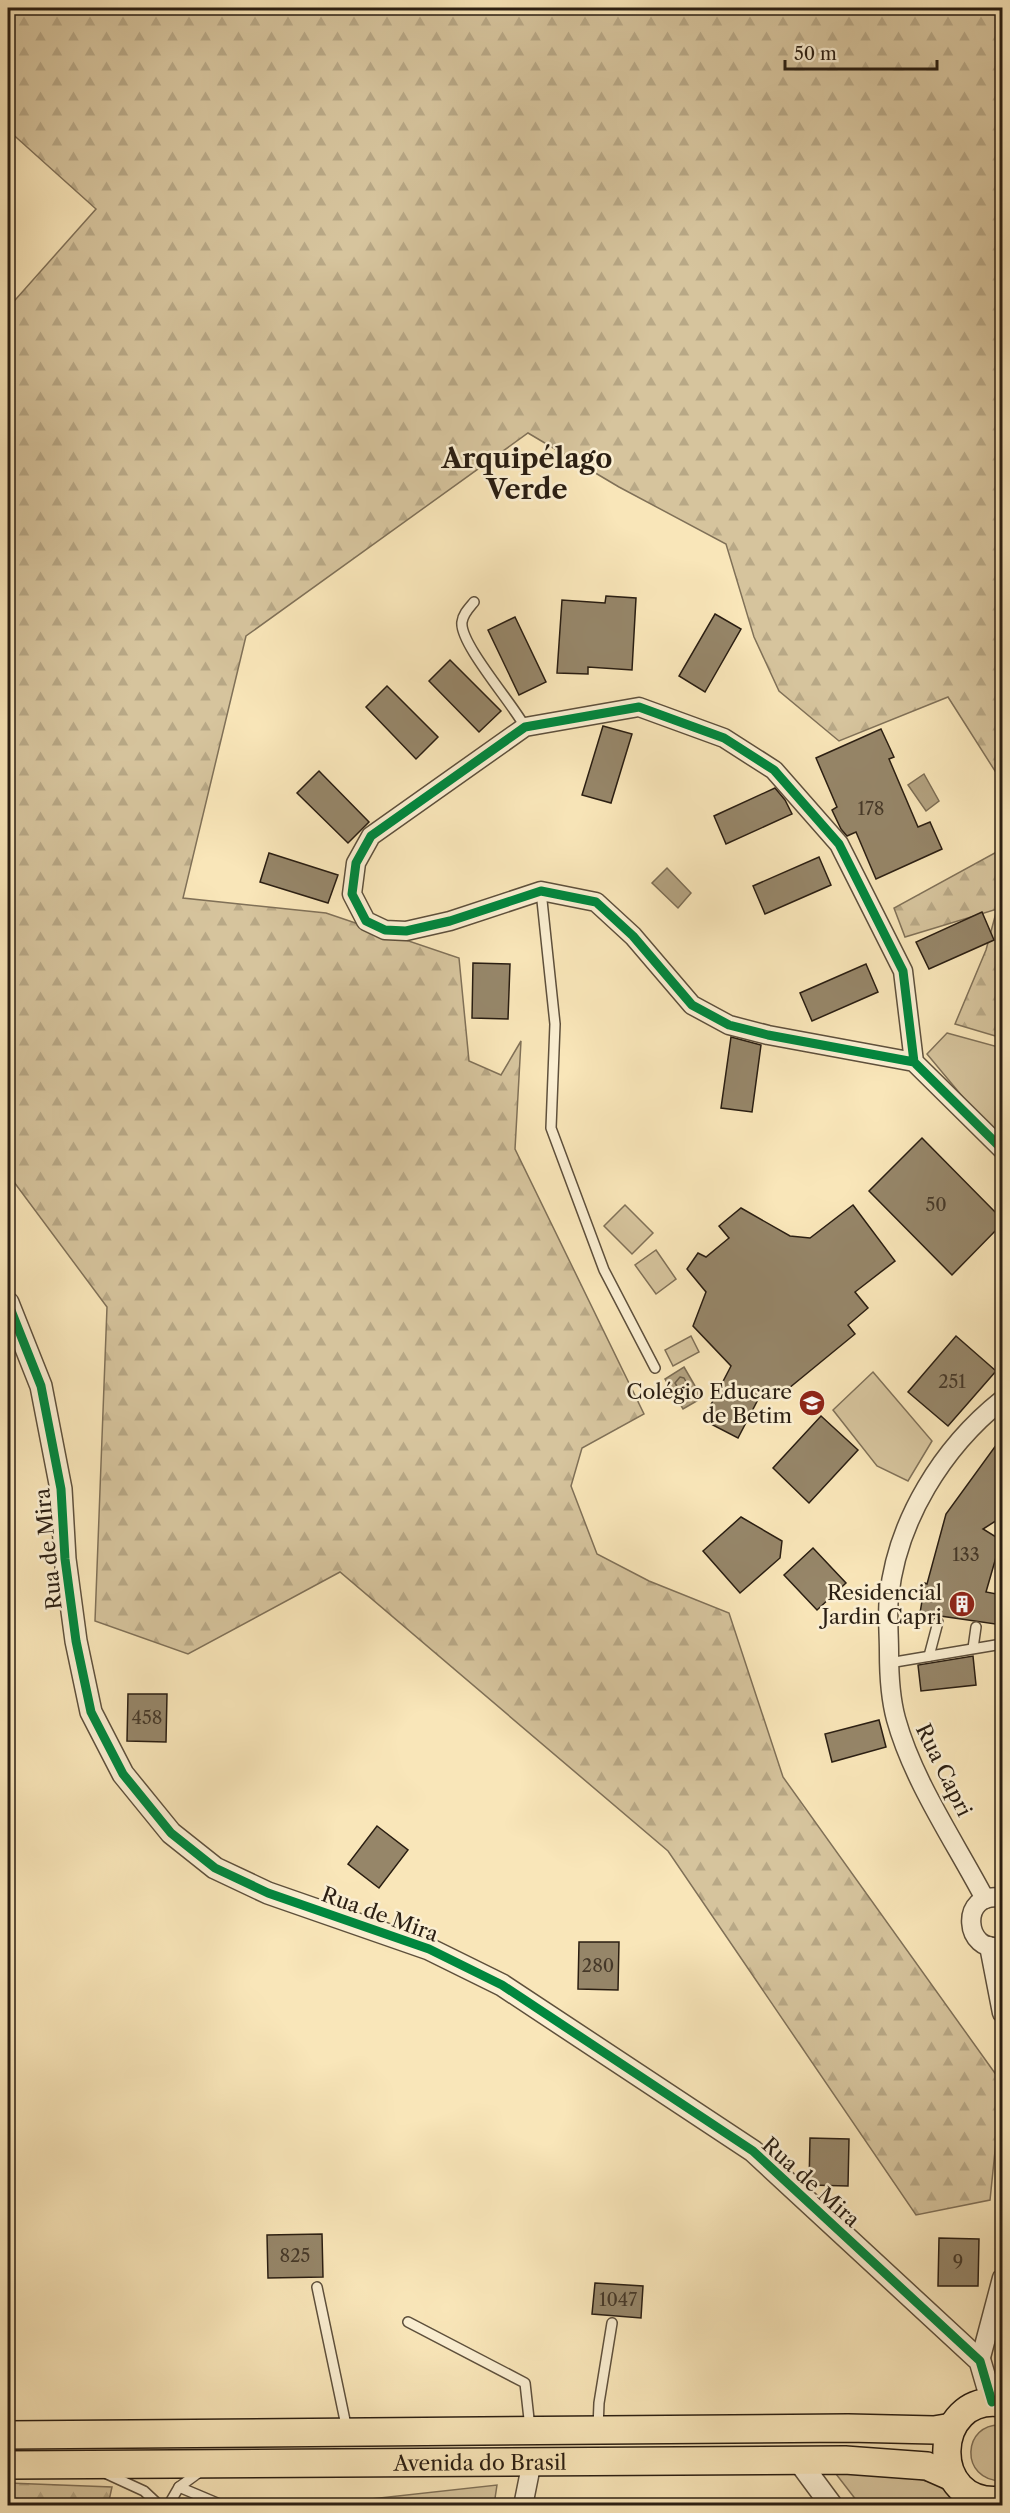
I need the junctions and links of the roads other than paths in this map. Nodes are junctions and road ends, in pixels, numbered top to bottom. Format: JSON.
{"nodes":[{"id":1,"x":474,"y":602,"type":"dead end"},
{"id":2,"x":525,"y":727,"type":"junction"},
{"id":3,"x":541,"y":891,"type":"junction"},
{"id":4,"x":914,"y":1062,"type":"junction"},
{"id":5,"x":1002,"y":1149,"type":"edge"},
{"id":6,"x":8,"y":1303,"type":"edge"},
{"id":7,"x":655,"y":1368,"type":"dead end"},
{"id":8,"x":1002,"y":1401,"type":"edge"},
{"id":9,"x":938,"y":1622,"type":"dead end"},
{"id":10,"x":976,"y":1627,"type":"dead end"},
{"id":11,"x":1002,"y":1644,"type":"edge"},
{"id":12,"x":973,"y":1648,"type":"junction"},
{"id":13,"x":929,"y":1656,"type":"junction"},
{"id":14,"x":889,"y":1663,"type":"junction"},
{"id":15,"x":994,"y":1898,"type":"edge"},
{"id":16,"x":996,"y":1946,"type":"edge"},
{"id":17,"x":1002,"y":2013,"type":"edge"},
{"id":18,"x":1002,"y":2278,"type":"edge"},
{"id":19,"x":317,"y":2287,"type":"dead end"},
{"id":20,"x":408,"y":2322,"type":"dead end"},
{"id":21,"x":612,"y":2323,"type":"dead end"},
{"id":22,"x":980,"y":2361,"type":"junction"},
{"id":23,"x":997,"y":2403,"type":"edge"},
{"id":24,"x":952,"y":2427,"type":"junction"},
{"id":25,"x":598,"y":2430,"type":"junction"},
{"id":26,"x":530,"y":2431,"type":"junction"},
{"id":27,"x":347,"y":2432,"type":"junction"},
{"id":28,"x":8,"y":2435,"type":"edge"},
{"id":29,"x":798,"y":2460,"type":"junction"},
{"id":30,"x":532,"y":2461,"type":"junction"},
{"id":31,"x":214,"y":2462,"type":"junction"},
{"id":32,"x":8,"y":2464,"type":"edge"},
{"id":33,"x":86,"y":2464,"type":"junction"},
{"id":34,"x":179,"y":2487,"type":"junction"},
{"id":35,"x":965,"y":2492,"type":"edge"},
{"id":36,"x":1002,"y":2500,"type":"edge"},
{"id":37,"x":160,"y":2505,"type":"edge"},
{"id":38,"x":168,"y":2505,"type":"edge"},
{"id":39,"x":224,"y":2505,"type":"edge"},
{"id":40,"x":523,"y":2505,"type":"edge"},
{"id":41,"x":832,"y":2505,"type":"edge"}],
"edges":[{"from":1,"to":2,"type":"lane"},
{"from":2,"to":3,"type":"street"},
{"from":2,"to":4,"type":"street"},
{"from":3,"to":4,"type":"street"},
{"from":3,"to":7,"type":"lane"},
{"from":4,"to":5,"type":"street"},
{"from":6,"to":22,"type":"street","name":"Rua de Mira"},
{"from":8,"to":14,"type":"street","name":"Rua Capri"},
{"from":9,"to":13,"type":"lane"},
{"from":10,"to":12,"type":"lane"},
{"from":11,"to":12,"type":"lane"},
{"from":12,"to":13,"type":"lane"},
{"from":13,"to":14,"type":"lane"},
{"from":14,"to":15,"type":"street","name":"Rua Capri"},
{"from":15,"to":16,"type":"street","name":"Rua Capri"},
{"from":16,"to":17,"type":"street","name":"Rua Capri"},
{"from":18,"to":22,"type":"street"},
{"from":19,"to":27,"type":"lane"},
{"from":20,"to":26,"type":"lane"},
{"from":21,"to":25,"type":"lane"},
{"from":22,"to":23,"type":"street"},
{"from":23,"to":24,"type":"main road"},
{"from":24,"to":25,"type":"main road","name":"Avenida do Brasil"},
{"from":24,"to":35,"type":"main road"},
{"from":25,"to":26,"type":"main road","name":"Avenida do Brasil"},
{"from":26,"to":27,"type":"main road","name":"Avenida do Brasil"},
{"from":27,"to":28,"type":"main road","name":"Avenida do Brasil"},
{"from":29,"to":30,"type":"main road","name":"Avenida do Brasil"},
{"from":29,"to":35,"type":"main road","name":"Avenida do Brasil"},
{"from":29,"to":41,"type":"street"},
{"from":30,"to":31,"type":"main road","name":"Avenida do Brasil"},
{"from":30,"to":40,"type":"street"},
{"from":31,"to":33,"type":"main road","name":"Avenida do Brasil"},
{"from":31,"to":34,"type":"lane"},
{"from":32,"to":33,"type":"main road","name":"Avenida do Brasil"},
{"from":33,"to":37,"type":"lane"},
{"from":34,"to":38,"type":"lane"},
{"from":34,"to":39,"type":"lane"},
{"from":35,"to":36,"type":"main road","name":"Avenida do Brasil"}]}
